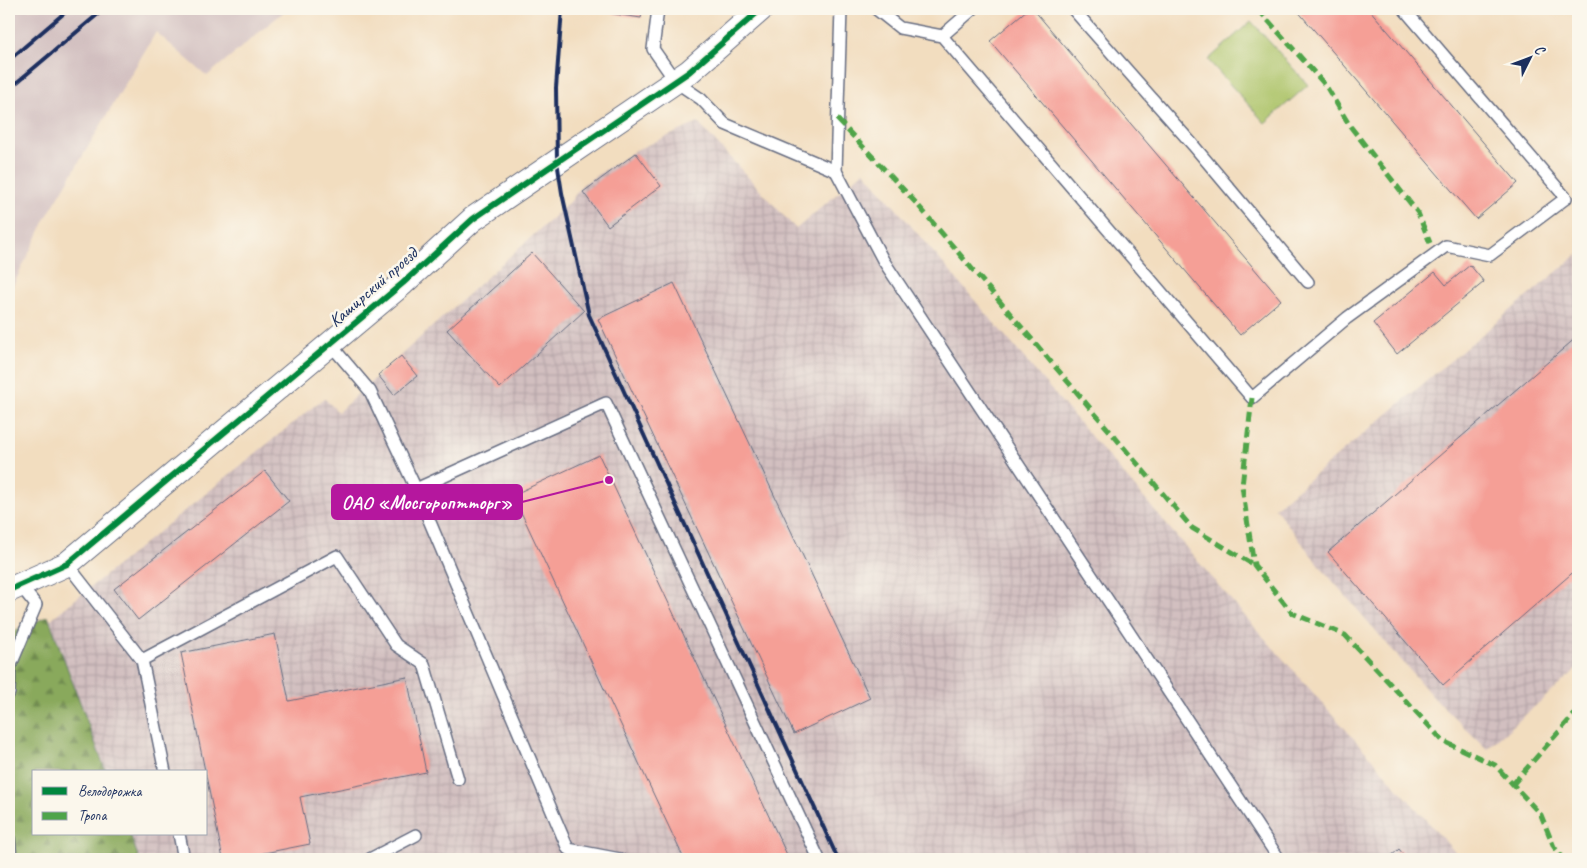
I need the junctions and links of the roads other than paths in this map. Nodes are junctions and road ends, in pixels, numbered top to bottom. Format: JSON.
{"nodes":[{"id":1,"x":658,"y":9,"type":"edge"},
{"id":2,"x":761,"y":9,"type":"edge"},
{"id":3,"x":841,"y":9,"type":"edge"},
{"id":4,"x":876,"y":9,"type":"edge"},
{"id":5,"x":973,"y":9,"type":"edge"},
{"id":6,"x":1073,"y":9,"type":"edge"},
{"id":7,"x":1404,"y":9,"type":"edge"},
{"id":8,"x":942,"y":36,"type":"junction"},
{"id":9,"x":676,"y":82,"type":"junction"},
{"id":10,"x":836,"y":171,"type":"junction"},
{"id":11,"x":1308,"y":282,"type":"dead end"},
{"id":12,"x":330,"y":344,"type":"junction"},
{"id":13,"x":416,"y":489,"type":"junction"},
{"id":14,"x":66,"y":564,"type":"junction"},
{"id":15,"x":14,"y":587,"type":"edge"},
{"id":16,"x":142,"y":660,"type":"junction"},
{"id":17,"x":9,"y":693,"type":"edge"},
{"id":18,"x":165,"y":770,"type":"edge"},
{"id":19,"x":458,"y":779,"type":"dead end"},
{"id":20,"x":416,"y":835,"type":"dead end"},
{"id":21,"x":9,"y":836,"type":"edge"},
{"id":22,"x":178,"y":836,"type":"edge"},
{"id":23,"x":568,"y":849,"type":"junction"},
{"id":24,"x":12,"y":859,"type":"edge"},
{"id":25,"x":184,"y":859,"type":"edge"},
{"id":26,"x":370,"y":859,"type":"edge"},
{"id":27,"x":560,"y":859,"type":"edge"},
{"id":28,"x":620,"y":859,"type":"edge"},
{"id":29,"x":819,"y":859,"type":"edge"},
{"id":30,"x":1279,"y":859,"type":"edge"}],
"edges":[{"from":1,"to":9,"type":"lane"},
{"from":2,"to":9,"type":"street","name":"Каширский проезд"},
{"from":3,"to":10,"type":"lane"},
{"from":4,"to":8,"type":"lane"},
{"from":5,"to":8,"type":"lane"},
{"from":6,"to":11,"type":"lane"},
{"from":7,"to":8,"type":"lane"},
{"from":9,"to":10,"type":"lane"},
{"from":9,"to":12,"type":"street","name":"Каширский проезд"},
{"from":10,"to":30,"type":"lane"},
{"from":12,"to":13,"type":"lane"},
{"from":12,"to":14,"type":"street","name":"Каширский проезд"},
{"from":13,"to":23,"type":"lane"},
{"from":13,"to":29,"type":"lane"},
{"from":14,"to":15,"type":"street","name":"Каширский проезд"},
{"from":14,"to":16,"type":"lane"},
{"from":15,"to":17,"type":"lane"},
{"from":16,"to":18,"type":"lane"},
{"from":16,"to":19,"type":"lane"},
{"from":20,"to":26,"type":"lane"},
{"from":21,"to":24,"type":"lane"},
{"from":22,"to":25,"type":"lane"},
{"from":23,"to":27,"type":"lane"},
{"from":23,"to":28,"type":"lane"}]}
